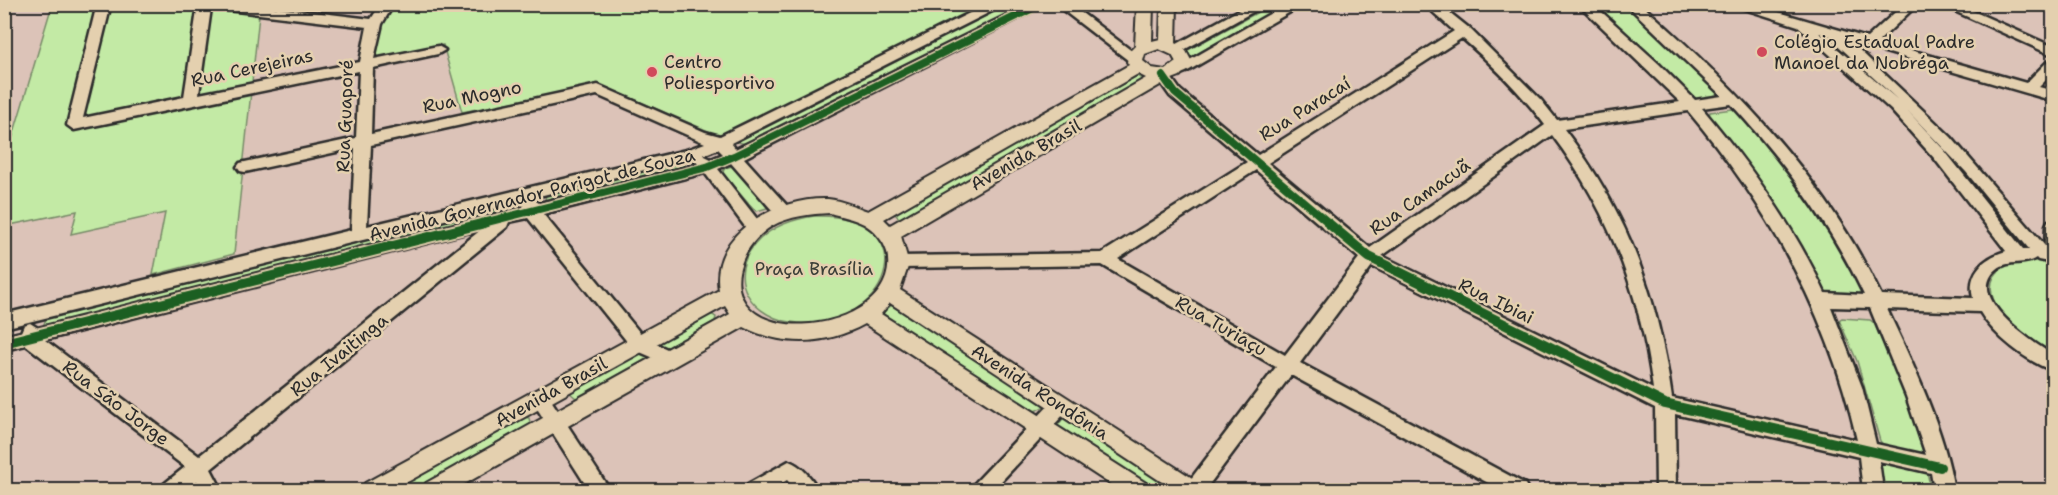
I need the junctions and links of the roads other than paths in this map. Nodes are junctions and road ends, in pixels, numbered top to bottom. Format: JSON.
{"nodes":[{"id":1,"x":104,"y":4,"type":"edge"},
{"id":2,"x":207,"y":4,"type":"edge"},
{"id":3,"x":388,"y":4,"type":"edge"},
{"id":4,"x":1000,"y":4,"type":"edge"},
{"id":5,"x":1041,"y":4,"type":"edge"},
{"id":6,"x":1061,"y":4,"type":"edge"},
{"id":7,"x":1145,"y":4,"type":"edge"},
{"id":8,"x":1169,"y":4,"type":"edge"},
{"id":9,"x":1261,"y":4,"type":"edge"},
{"id":10,"x":1298,"y":4,"type":"edge"},
{"id":11,"x":1430,"y":4,"type":"edge"},
{"id":12,"x":1584,"y":4,"type":"edge"},
{"id":13,"x":1632,"y":4,"type":"edge"},
{"id":14,"x":1735,"y":4,"type":"edge"},
{"id":15,"x":1912,"y":4,"type":"edge"},
{"id":16,"x":1946,"y":4,"type":"edge"},
{"id":17,"x":1765,"y":8,"type":"edge"},
{"id":18,"x":1799,"y":23,"type":"junction"},
{"id":19,"x":375,"y":24,"type":"junction"},
{"id":20,"x":1464,"y":31,"type":"junction"},
{"id":21,"x":1832,"y":32,"type":"junction"},
{"id":22,"x":1869,"y":43,"type":"junction"},
{"id":23,"x":1172,"y":47,"type":"junction"},
{"id":24,"x":438,"y":50,"type":"dead end"},
{"id":25,"x":2054,"y":52,"type":"edge"},
{"id":26,"x":1138,"y":58,"type":"junction"},
{"id":27,"x":2054,"y":63,"type":"edge"},
{"id":28,"x":368,"y":64,"type":"junction"},
{"id":29,"x":1181,"y":69,"type":"junction"},
{"id":30,"x":1162,"y":76,"type":"junction"},
{"id":31,"x":2028,"y":89,"type":"junction"},
{"id":32,"x":2054,"y":96,"type":"edge"},
{"id":33,"x":1734,"y":99,"type":"junction"},
{"id":34,"x":191,"y":101,"type":"junction"},
{"id":35,"x":1692,"y":106,"type":"junction"},
{"id":36,"x":1555,"y":125,"type":"junction"},
{"id":37,"x":364,"y":141,"type":"junction"},
{"id":38,"x":721,"y":142,"type":"junction"},
{"id":39,"x":698,"y":144,"type":"junction"},
{"id":40,"x":734,"y":156,"type":"junction"},
{"id":41,"x":1256,"y":163,"type":"junction"},
{"id":42,"x":245,"y":167,"type":"dead end"},
{"id":43,"x":707,"y":167,"type":"junction"},
{"id":44,"x":529,"y":194,"type":"junction"},
{"id":45,"x":505,"y":200,"type":"junction"},
{"id":46,"x":532,"y":212,"type":"junction"},
{"id":47,"x":784,"y":213,"type":"junction"},
{"id":48,"x":872,"y":218,"type":"junction"},
{"id":49,"x":506,"y":219,"type":"junction"},
{"id":50,"x":2054,"y":225,"type":"edge"},
{"id":51,"x":755,"y":228,"type":"junction"},
{"id":52,"x":890,"y":234,"type":"junction"},
{"id":53,"x":359,"y":235,"type":"junction"},
{"id":54,"x":2019,"y":255,"type":"junction"},
{"id":55,"x":1369,"y":257,"type":"junction"},
{"id":56,"x":2050,"y":257,"type":"edge"},
{"id":57,"x":1105,"y":259,"type":"junction"},
{"id":58,"x":900,"y":262,"type":"junction"},
{"id":59,"x":890,"y":293,"type":"junction"},
{"id":60,"x":729,"y":294,"type":"junction"},
{"id":61,"x":1820,"y":300,"type":"junction"},
{"id":62,"x":1878,"y":303,"type":"junction"},
{"id":63,"x":1985,"y":305,"type":"junction"},
{"id":64,"x":32,"y":314,"type":"junction"},
{"id":65,"x":867,"y":315,"type":"junction"},
{"id":66,"x":745,"y":316,"type":"junction"},
{"id":67,"x":4,"y":321,"type":"edge"},
{"id":68,"x":29,"y":337,"type":"junction"},
{"id":69,"x":4,"y":343,"type":"edge"},
{"id":70,"x":639,"y":344,"type":"junction"},
{"id":71,"x":670,"y":358,"type":"junction"},
{"id":72,"x":2054,"y":364,"type":"edge"},
{"id":73,"x":1288,"y":365,"type":"junction"},
{"id":74,"x":540,"y":399,"type":"junction"},
{"id":75,"x":1665,"y":404,"type":"junction"},
{"id":76,"x":1060,"y":406,"type":"junction"},
{"id":77,"x":556,"y":422,"type":"junction"},
{"id":78,"x":1040,"y":428,"type":"junction"},
{"id":79,"x":1870,"y":452,"type":"junction"},
{"id":80,"x":200,"y":467,"type":"junction"},
{"id":81,"x":1940,"y":467,"type":"junction"},
{"id":82,"x":171,"y":490,"type":"edge"},
{"id":83,"x":212,"y":490,"type":"edge"},
{"id":84,"x":373,"y":490,"type":"edge"},
{"id":85,"x":434,"y":490,"type":"edge"},
{"id":86,"x":600,"y":490,"type":"edge"},
{"id":87,"x":755,"y":490,"type":"edge"},
{"id":88,"x":808,"y":490,"type":"edge"},
{"id":89,"x":981,"y":490,"type":"edge"},
{"id":90,"x":1138,"y":490,"type":"edge"},
{"id":91,"x":1193,"y":490,"type":"edge"},
{"id":92,"x":1518,"y":490,"type":"edge"},
{"id":93,"x":1666,"y":490,"type":"edge"},
{"id":94,"x":1873,"y":490,"type":"edge"},
{"id":95,"x":1944,"y":490,"type":"edge"}],
"edges":[{"from":1,"to":34,"type":"street","name":"Rua Cerejeiras"},
{"from":2,"to":19,"type":"street"},
{"from":2,"to":34,"type":"street"},
{"from":3,"to":19,"type":"street","name":"Rua Guaporé"},
{"from":4,"to":38,"type":"street","name":"Avenida Governador Parigot de Souza"},
{"from":5,"to":40,"type":"street","name":"Avenida Governador Parigot de Souza"},
{"from":6,"to":26,"type":"street"},
{"from":7,"to":26,"type":"main road"},
{"from":8,"to":23,"type":"main road"},
{"from":9,"to":23,"type":"street"},
{"from":10,"to":29,"type":"street"},
{"from":11,"to":20,"type":"street"},
{"from":12,"to":35,"type":"street"},
{"from":13,"to":33,"type":"street"},
{"from":14,"to":17,"type":"street"},
{"from":15,"to":22,"type":"street"},
{"from":16,"to":25,"type":"street"},
{"from":17,"to":18,"type":"street"},
{"from":18,"to":21,"type":"street"},
{"from":18,"to":54,"type":"street"},
{"from":19,"to":28,"type":"street","name":"Rua Guaporé"},
{"from":20,"to":36,"type":"street"},
{"from":20,"to":41,"type":"street","name":"Rua Paracaí"},
{"from":21,"to":22,"type":"street"},
{"from":21,"to":56,"type":"street"},
{"from":22,"to":31,"type":"street"},
{"from":23,"to":26,"type":"main road"},
{"from":23,"to":29,"type":"main road"},
{"from":24,"to":28,"type":"street","name":"Rua Cerejeiras"},
{"from":26,"to":30,"type":"main road"},
{"from":26,"to":48,"type":"main road","name":"Avenida Brasil"},
{"from":27,"to":31,"type":"street"},
{"from":28,"to":34,"type":"street","name":"Rua Cerejeiras"},
{"from":28,"to":37,"type":"street","name":"Rua Guaporé"},
{"from":29,"to":30,"type":"main road"},
{"from":30,"to":41,"type":"street","name":"Rua Ibiai"},
{"from":30,"to":52,"type":"main road","name":"Avenida Brasil"},
{"from":31,"to":32,"type":"street"},
{"from":33,"to":35,"type":"street","name":"Rua Camacuã"},
{"from":33,"to":62,"type":"street"},
{"from":35,"to":36,"type":"street","name":"Rua Camacuã"},
{"from":35,"to":61,"type":"street"},
{"from":36,"to":55,"type":"street","name":"Rua Camacuã"},
{"from":36,"to":75,"type":"street"},
{"from":37,"to":39,"type":"street","name":"Rua Mogno"},
{"from":37,"to":42,"type":"street","name":"Rua Mogno"},
{"from":37,"to":53,"type":"street","name":"Rua Guaporé"},
{"from":38,"to":39,"type":"street","name":"Avenida Governador Parigot de Souza"},
{"from":38,"to":40,"type":"street"},
{"from":39,"to":43,"type":"street"},
{"from":39,"to":44,"type":"street","name":"Avenida Governador Parigot de Souza"},
{"from":40,"to":43,"type":"street","name":"Avenida Governador Parigot de Souza"},
{"from":40,"to":47,"type":"street"},
{"from":41,"to":55,"type":"street","name":"Rua Ibiai"},
{"from":41,"to":57,"type":"street","name":"Rua Paracaí"},
{"from":43,"to":46,"type":"street","name":"Avenida Governador Parigot de Souza"},
{"from":43,"to":51,"type":"street"},
{"from":44,"to":45,"type":"street","name":"Avenida Governador Parigot de Souza"},
{"from":44,"to":46,"type":"street"},
{"from":45,"to":49,"type":"street"},
{"from":45,"to":53,"type":"street","name":"Avenida Governador Parigot de Souza"},
{"from":46,"to":49,"type":"street","name":"Avenida Governador Parigot de Souza"},
{"from":46,"to":70,"type":"street"},
{"from":47,"to":48,"type":"main road"},
{"from":47,"to":51,"type":"main road"},
{"from":48,"to":52,"type":"main road"},
{"from":49,"to":68,"type":"street","name":"Avenida Governador Parigot de Souza"},
{"from":49,"to":80,"type":"street","name":"Rua Ivaitinga"},
{"from":50,"to":56,"type":"street"},
{"from":51,"to":60,"type":"main road"},
{"from":52,"to":58,"type":"main road"},
{"from":53,"to":64,"type":"street","name":"Avenida Governador Parigot de Souza"},
{"from":54,"to":56,"type":"street"},
{"from":54,"to":63,"type":"street"},
{"from":55,"to":73,"type":"street","name":"Rua Camacuã"},
{"from":55,"to":75,"type":"street","name":"Rua Ibiai"},
{"from":57,"to":58,"type":"street"},
{"from":57,"to":73,"type":"street","name":"Rua Turiaçu"},
{"from":58,"to":59,"type":"main road"},
{"from":59,"to":65,"type":"main road"},
{"from":59,"to":76,"type":"main road","name":"Avenida Rondônia"},
{"from":60,"to":66,"type":"main road"},
{"from":60,"to":70,"type":"main road","name":"Avenida Brasil"},
{"from":61,"to":62,"type":"street"},
{"from":61,"to":79,"type":"street"},
{"from":62,"to":63,"type":"street"},
{"from":62,"to":81,"type":"street"},
{"from":63,"to":72,"type":"street"},
{"from":64,"to":67,"type":"street","name":"Avenida Governador Parigot de Souza"},
{"from":64,"to":68,"type":"street"},
{"from":65,"to":66,"type":"main road"},
{"from":65,"to":78,"type":"main road","name":"Avenida Rondônia"},
{"from":66,"to":71,"type":"main road","name":"Avenida Brasil"},
{"from":68,"to":69,"type":"street","name":"Avenida Governador Parigot de Souza"},
{"from":68,"to":80,"type":"street","name":"Rua São Jorge"},
{"from":70,"to":71,"type":"street"},
{"from":70,"to":74,"type":"main road","name":"Avenida Brasil"},
{"from":71,"to":77,"type":"main road","name":"Avenida Brasil"},
{"from":73,"to":91,"type":"street","name":"Rua Camacuã"},
{"from":73,"to":92,"type":"street","name":"Rua Turiaçu"},
{"from":74,"to":77,"type":"street"},
{"from":74,"to":84,"type":"main road","name":"Avenida Brasil"},
{"from":75,"to":79,"type":"street","name":"Rua Ibiai"},
{"from":75,"to":93,"type":"street"},
{"from":76,"to":78,"type":"street"},
{"from":76,"to":91,"type":"main road","name":"Avenida Rondônia"},
{"from":77,"to":85,"type":"main road","name":"Avenida Brasil"},
{"from":77,"to":86,"type":"street"},
{"from":78,"to":89,"type":"street"},
{"from":78,"to":90,"type":"main road","name":"Avenida Rondônia"},
{"from":79,"to":81,"type":"street","name":"Rua Ibiai"},
{"from":79,"to":94,"type":"street"},
{"from":80,"to":82,"type":"street","name":"Rua Ivaitinga"},
{"from":80,"to":83,"type":"street","name":"Rua São Jorge"},
{"from":81,"to":95,"type":"street"},
{"from":87,"to":88,"type":"street"}]}
